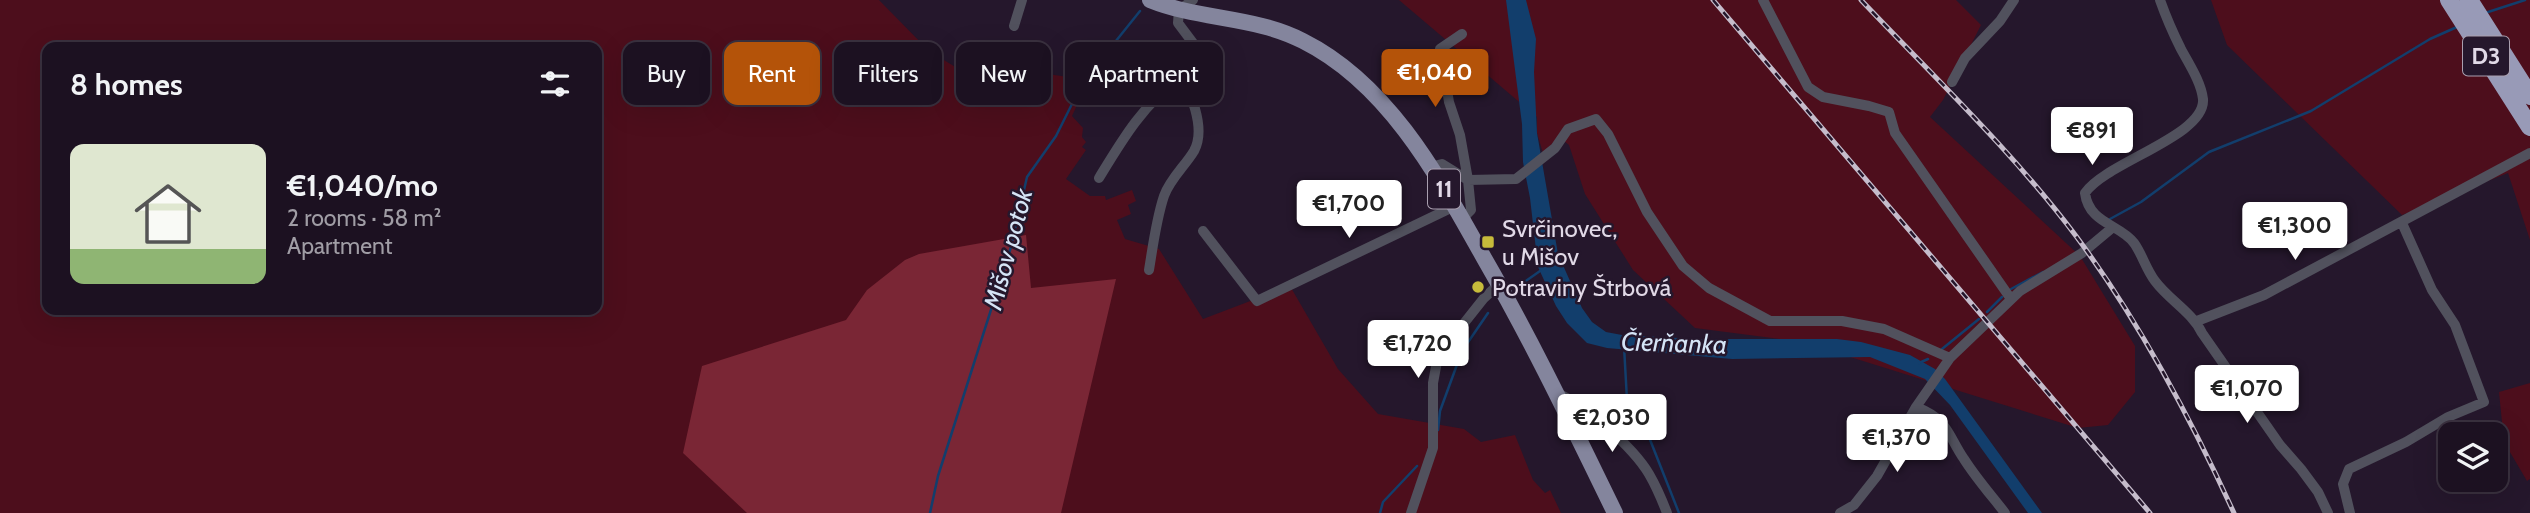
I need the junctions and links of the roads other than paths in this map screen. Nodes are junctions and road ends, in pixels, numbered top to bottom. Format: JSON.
{"nodes":[{"id":1,"x":1022,"y":0,"type":"edge"},
{"id":2,"x":1150,"y":0,"type":"edge"},
{"id":3,"x":1763,"y":0,"type":"edge"},
{"id":4,"x":2014,"y":0,"type":"edge"},
{"id":5,"x":2160,"y":0,"type":"edge"},
{"id":6,"x":2449,"y":0,"type":"edge"},
{"id":7,"x":2469,"y":0,"type":"edge"},
{"id":8,"x":1186,"y":5,"type":"edge"},
{"id":9,"x":1014,"y":26,"type":"dead end"},
{"id":10,"x":1462,"y":34,"type":"dead end"},
{"id":11,"x":1192,"y":42,"type":"edge"},
{"id":12,"x":1952,"y":82,"type":"dead end"},
{"id":13,"x":2530,"y":96,"type":"edge"},
{"id":14,"x":1151,"y":105,"type":"edge"},
{"id":15,"x":1193,"y":105,"type":"edge"},
{"id":16,"x":2530,"y":127,"type":"edge"},
{"id":17,"x":2530,"y":153,"type":"edge"},
{"id":18,"x":1430,"y":167,"type":"junction"},
{"id":19,"x":1099,"y":178,"type":"dead end"},
{"id":20,"x":1468,"y":180,"type":"junction"},
{"id":21,"x":1458,"y":212,"type":"junction"},
{"id":22,"x":2402,"y":223,"type":"junction"},
{"id":23,"x":2112,"y":228,"type":"junction"},
{"id":24,"x":1203,"y":231,"type":"dead end"},
{"id":25,"x":1149,"y":270,"type":"dead end"},
{"id":26,"x":1499,"y":284,"type":"junction"},
{"id":27,"x":2011,"y":299,"type":"junction"},
{"id":28,"x":2197,"y":321,"type":"junction"},
{"id":29,"x":1950,"y":358,"type":"junction"},
{"id":30,"x":1556,"y":392,"type":"junction"},
{"id":31,"x":1918,"y":404,"type":"junction"},
{"id":32,"x":1411,"y":513,"type":"edge"},
{"id":33,"x":1615,"y":513,"type":"edge"},
{"id":34,"x":1667,"y":513,"type":"edge"},
{"id":35,"x":1840,"y":513,"type":"edge"},
{"id":36,"x":2005,"y":513,"type":"edge"},
{"id":37,"x":2328,"y":513,"type":"edge"},
{"id":38,"x":2350,"y":513,"type":"edge"}],
"edges":[{"from":1,"to":9,"type":"street"},
{"from":2,"to":8,"type":"main road","number":"11"},
{"from":3,"to":27,"type":"street"},
{"from":4,"to":12,"type":"street"},
{"from":5,"to":23,"type":"street"},
{"from":6,"to":16,"type":"highway","number":"D3"},
{"from":7,"to":13,"type":"highway","number":"D3"},
{"from":8,"to":11,"type":"street"},
{"from":8,"to":18,"type":"main road","number":"11"},
{"from":10,"to":20,"type":"street"},
{"from":14,"to":19,"type":"street"},
{"from":15,"to":25,"type":"street"},
{"from":17,"to":22,"type":"street"},
{"from":18,"to":20,"type":"street"},
{"from":18,"to":21,"type":"main road","number":"11"},
{"from":20,"to":21,"type":"street"},
{"from":20,"to":29,"type":"street"},
{"from":21,"to":24,"type":"street"},
{"from":21,"to":26,"type":"main road","number":"11"},
{"from":22,"to":28,"type":"street"},
{"from":22,"to":38,"type":"street"},
{"from":23,"to":27,"type":"street"},
{"from":23,"to":28,"type":"street"},
{"from":26,"to":30,"type":"main road","number":"11"},
{"from":26,"to":32,"type":"street"},
{"from":27,"to":29,"type":"street"},
{"from":28,"to":37,"type":"street"},
{"from":29,"to":31,"type":"street"},
{"from":30,"to":33,"type":"main road","number":"11"},
{"from":30,"to":34,"type":"street"},
{"from":31,"to":35,"type":"street"},
{"from":31,"to":36,"type":"street"}]}
